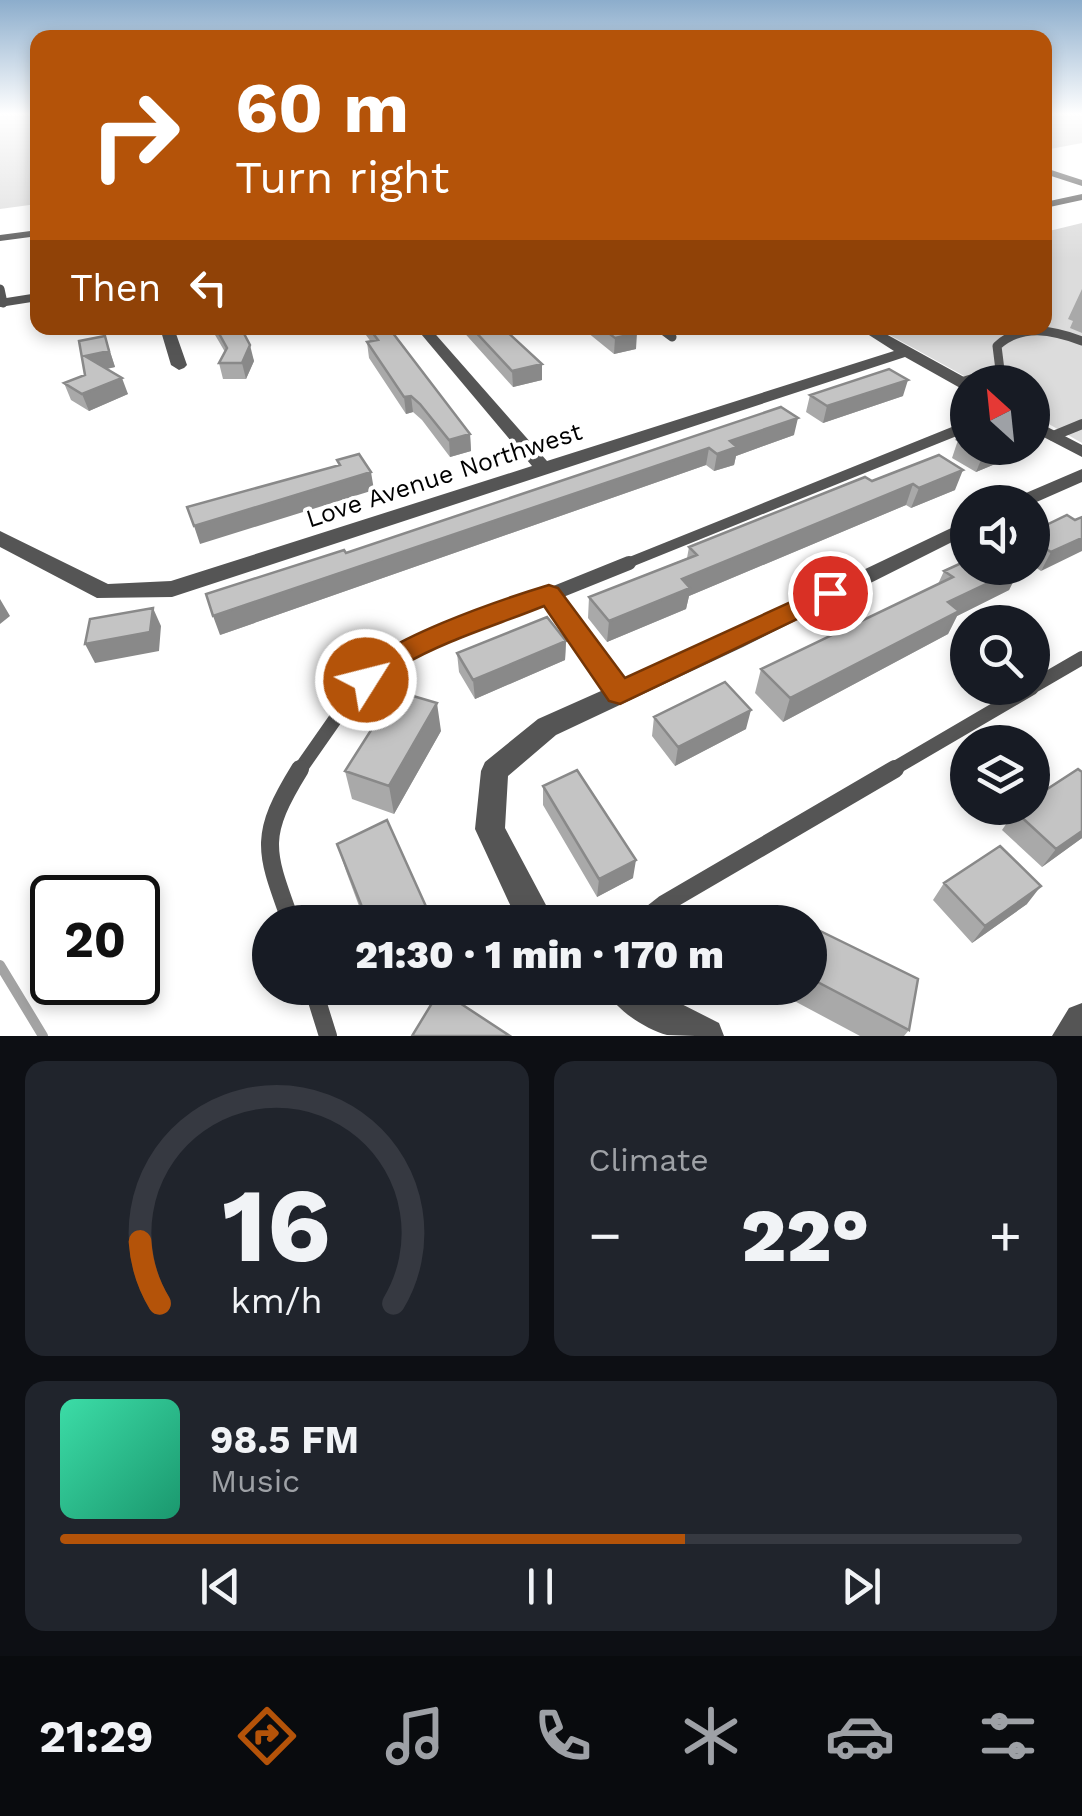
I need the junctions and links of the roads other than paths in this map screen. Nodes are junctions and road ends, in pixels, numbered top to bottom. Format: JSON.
{"nodes":[{"id":1,"x":1052,"y":174,"type":"edge"},
{"id":2,"x":1082,"y":182,"type":"edge"},
{"id":3,"x":1082,"y":197,"type":"edge"},
{"id":4,"x":1052,"y":203,"type":"edge"},
{"id":5,"x":30,"y":234,"type":"edge"},
{"id":6,"x":0,"y":238,"type":"edge"},
{"id":7,"x":1,"y":297,"type":"edge"},
{"id":8,"x":30,"y":297,"type":"edge"},
{"id":9,"x":1052,"y":333,"type":"edge"},
{"id":10,"x":168,"y":335,"type":"edge"},
{"id":11,"x":429,"y":335,"type":"edge"},
{"id":12,"x":878,"y":335,"type":"edge"},
{"id":13,"x":1018,"y":335,"type":"edge"},
{"id":14,"x":1082,"y":341,"type":"edge"},
{"id":15,"x":908,"y":351,"type":"junction"},
{"id":16,"x":179,"y":365,"type":"dead end"},
{"id":17,"x":999,"y":365,"type":"edge"},
{"id":18,"x":950,"y":376,"type":"edge"},
{"id":19,"x":1082,"y":424,"type":"edge"},
{"id":20,"x":950,"y":433,"type":"edge"},
{"id":21,"x":1050,"y":434,"type":"edge"},
{"id":22,"x":1053,"y":436,"type":"junction"},
{"id":23,"x":1082,"y":452,"type":"edge"},
{"id":24,"x":544,"y":468,"type":"junction"},
{"id":25,"x":1082,"y":475,"type":"edge"},
{"id":26,"x":1050,"y":489,"type":"edge"},
{"id":27,"x":950,"y":535,"type":"edge"},
{"id":28,"x":0,"y":538,"type":"edge"},
{"id":29,"x":549,"y":594,"type":"junction"},
{"id":30,"x":1082,"y":658,"type":"edge"},
{"id":31,"x":1050,"y":677,"type":"edge"},
{"id":32,"x":620,"y":693,"type":"junction"},
{"id":33,"x":1001,"y":705,"type":"edge"},
{"id":34,"x":286,"y":905,"type":"edge"},
{"id":35,"x":530,"y":905,"type":"edge"},
{"id":36,"x":663,"y":905,"type":"edge"},
{"id":37,"x":318,"y":1005,"type":"edge"},
{"id":38,"x":645,"y":1005,"type":"edge"},
{"id":39,"x":1082,"y":1021,"type":"edge"},
{"id":40,"x":328,"y":1036,"type":"edge"},
{"id":41,"x":706,"y":1036,"type":"edge"},
{"id":42,"x":1070,"y":1036,"type":"edge"}],
"edges":[{"from":1,"to":2,"type":"street"},
{"from":3,"to":4,"type":"street"},
{"from":5,"to":6,"type":"street"},
{"from":7,"to":8,"type":"street"},
{"from":9,"to":14,"type":"lane"},
{"from":10,"to":16,"type":"street"},
{"from":11,"to":24,"type":"street"},
{"from":12,"to":15,"type":"street"},
{"from":13,"to":17,"type":"lane"},
{"from":15,"to":18,"type":"street"},
{"from":15,"to":24,"type":"street","name":"Love Avenue Northwest"},
{"from":19,"to":22,"type":"lane"},
{"from":20,"to":29,"type":"lane"},
{"from":21,"to":22,"type":"street"},
{"from":22,"to":23,"type":"street"},
{"from":24,"to":28,"type":"street","name":"Love Avenue Northwest"},
{"from":25,"to":26,"type":"street"},
{"from":27,"to":32,"type":"street"},
{"from":29,"to":32,"type":"lane"},
{"from":29,"to":34,"type":"lane"},
{"from":30,"to":31,"type":"lane"},
{"from":32,"to":35,"type":"street"},
{"from":33,"to":36,"type":"lane"},
{"from":37,"to":40,"type":"lane"},
{"from":38,"to":41,"type":"street"},
{"from":39,"to":42,"type":"street"}]}
